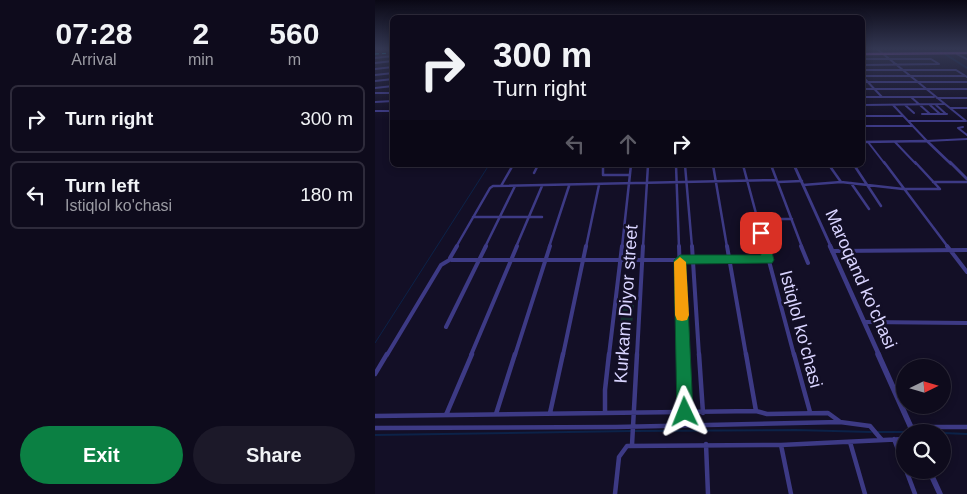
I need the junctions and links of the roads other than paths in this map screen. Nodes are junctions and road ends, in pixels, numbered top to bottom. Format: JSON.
{"nodes":[{"id":1,"x":904,"y":72,"type":"edge"},
{"id":2,"x":390,"y":73,"type":"edge"},
{"id":3,"x":375,"y":75,"type":"edge"},
{"id":4,"x":909,"y":76,"type":"junction"},
{"id":5,"x":966,"y":76,"type":"edge"},
{"id":6,"x":865,"y":77,"type":"edge"},
{"id":7,"x":390,"y":79,"type":"edge"},
{"id":8,"x":865,"y":80,"type":"edge"},
{"id":9,"x":375,"y":81,"type":"edge"},
{"id":10,"x":867,"y":82,"type":"junction"},
{"id":11,"x":917,"y":82,"type":"junction"},
{"id":12,"x":967,"y":82,"type":"edge"},
{"id":13,"x":390,"y":86,"type":"edge"},
{"id":14,"x":375,"y":88,"type":"edge"},
{"id":15,"x":865,"y":89,"type":"edge"},
{"id":16,"x":875,"y":89,"type":"junction"},
{"id":17,"x":926,"y":89,"type":"junction"},
{"id":18,"x":967,"y":89,"type":"edge"},
{"id":19,"x":390,"y":92,"type":"edge"},
{"id":20,"x":375,"y":93,"type":"edge"},
{"id":21,"x":865,"y":97,"type":"edge"},
{"id":22,"x":883,"y":97,"type":"junction"},
{"id":23,"x":910,"y":97,"type":"junction"},
{"id":24,"x":936,"y":97,"type":"junction"},
{"id":25,"x":967,"y":98,"type":"edge"},
{"id":26,"x":390,"y":101,"type":"edge"},
{"id":27,"x":375,"y":102,"type":"edge"},
{"id":28,"x":905,"y":104,"type":"junction"},
{"id":29,"x":929,"y":104,"type":"junction"},
{"id":30,"x":935,"y":104,"type":"junction"},
{"id":31,"x":945,"y":104,"type":"junction"},
{"id":32,"x":865,"y":105,"type":"edge"},
{"id":33,"x":893,"y":105,"type":"junction"},
{"id":34,"x":919,"y":105,"type":"junction"},
{"id":35,"x":949,"y":108,"type":"junction"},
{"id":36,"x":967,"y":108,"type":"edge"},
{"id":37,"x":375,"y":111,"type":"edge"},
{"id":38,"x":390,"y":111,"type":"edge"},
{"id":39,"x":922,"y":114,"type":"dead end"},
{"id":40,"x":930,"y":114,"type":"junction"},
{"id":41,"x":940,"y":114,"type":"junction"},
{"id":42,"x":946,"y":114,"type":"junction"},
{"id":43,"x":865,"y":116,"type":"edge"},
{"id":44,"x":903,"y":116,"type":"junction"},
{"id":45,"x":908,"y":121,"type":"junction"},
{"id":46,"x":922,"y":121,"type":"junction"},
{"id":47,"x":955,"y":121,"type":"junction"},
{"id":48,"x":966,"y":121,"type":"edge"},
{"id":49,"x":865,"y":126,"type":"edge"},
{"id":50,"x":912,"y":126,"type":"junction"},
{"id":51,"x":963,"y":127,"type":"dead end"},
{"id":52,"x":967,"y":135,"type":"edge"},
{"id":53,"x":967,"y":139,"type":"edge"},
{"id":54,"x":927,"y":141,"type":"junction"},
{"id":55,"x":868,"y":142,"type":"joint"},
{"id":56,"x":895,"y":142,"type":"junction"},
{"id":57,"x":512,"y":167,"type":"edge"},
{"id":58,"x":537,"y":167,"type":"edge"},
{"id":59,"x":603,"y":167,"type":"edge"},
{"id":60,"x":631,"y":167,"type":"edge"},
{"id":61,"x":648,"y":167,"type":"edge"},
{"id":62,"x":677,"y":167,"type":"edge"},
{"id":63,"x":685,"y":167,"type":"edge"},
{"id":64,"x":713,"y":167,"type":"edge"},
{"id":65,"x":744,"y":167,"type":"edge"},
{"id":66,"x":772,"y":167,"type":"edge"},
{"id":67,"x":795,"y":167,"type":"edge"},
{"id":68,"x":830,"y":167,"type":"edge"},
{"id":69,"x":855,"y":167,"type":"edge"},
{"id":70,"x":534,"y":173,"type":"dead end"},
{"id":71,"x":630,"y":175,"type":"junction"},
{"id":72,"x":716,"y":180,"type":"junction"},
{"id":73,"x":747,"y":180,"type":"junction"},
{"id":74,"x":967,"y":180,"type":"edge"},
{"id":75,"x":677,"y":181,"type":"junction"},
{"id":76,"x":687,"y":181,"type":"junction"},
{"id":77,"x":777,"y":181,"type":"junction"},
{"id":78,"x":841,"y":182,"type":"junction"},
{"id":79,"x":933,"y":182,"type":"junction"},
{"id":80,"x":647,"y":183,"type":"junction"},
{"id":81,"x":803,"y":183,"type":"junction"},
{"id":82,"x":850,"y":183,"type":"junction"},
{"id":83,"x":628,"y":184,"type":"junction"},
{"id":84,"x":866,"y":184,"type":"junction"},
{"id":85,"x":599,"y":185,"type":"junction"},
{"id":86,"x":501,"y":186,"type":"junction"},
{"id":87,"x":515,"y":186,"type":"junction"},
{"id":88,"x":542,"y":186,"type":"junction"},
{"id":89,"x":569,"y":186,"type":"junction"},
{"id":90,"x":903,"y":189,"type":"junction"},
{"id":91,"x":881,"y":206,"type":"dead end"},
{"id":92,"x":869,"y":209,"type":"dead end"},
{"id":93,"x":473,"y":217,"type":"junction"},
{"id":94,"x":501,"y":217,"type":"junction"},
{"id":95,"x":529,"y":217,"type":"junction"},
{"id":96,"x":541,"y":217,"type":"dead end"},
{"id":97,"x":758,"y":219,"type":"junction"},
{"id":98,"x":792,"y":219,"type":"junction"},
{"id":99,"x":951,"y":250,"type":"junction"},
{"id":100,"x":967,"y":250,"type":"edge"},
{"id":101,"x":832,"y":251,"type":"junction"},
{"id":102,"x":451,"y":259,"type":"junction"},
{"id":103,"x":730,"y":259,"type":"junction"},
{"id":104,"x":480,"y":260,"type":"junction"},
{"id":105,"x":511,"y":260,"type":"junction"},
{"id":106,"x":619,"y":260,"type":"junction"},
{"id":107,"x":643,"y":260,"type":"junction"},
{"id":108,"x":680,"y":260,"type":"junction"},
{"id":109,"x":693,"y":260,"type":"junction"},
{"id":110,"x":768,"y":260,"type":"junction"},
{"id":111,"x":546,"y":261,"type":"junction"},
{"id":112,"x":582,"y":261,"type":"junction"},
{"id":113,"x":808,"y":263,"type":"dead end"},
{"id":114,"x":967,"y":272,"type":"edge"},
{"id":115,"x":865,"y":322,"type":"junction"},
{"id":116,"x":967,"y":323,"type":"edge"},
{"id":117,"x":446,"y":327,"type":"dead end"},
{"id":118,"x":375,"y":374,"type":"edge"},
{"id":119,"x":685,"y":412,"type":"junction"},
{"id":120,"x":756,"y":412,"type":"junction"},
{"id":121,"x":809,"y":412,"type":"junction"},
{"id":122,"x":549,"y":413,"type":"junction"},
{"id":123,"x":605,"y":413,"type":"junction"},
{"id":124,"x":633,"y":413,"type":"junction"},
{"id":125,"x":703,"y":413,"type":"junction"},
{"id":126,"x":497,"y":414,"type":"junction"},
{"id":127,"x":446,"y":415,"type":"junction"},
{"id":128,"x":375,"y":416,"type":"edge"},
{"id":129,"x":840,"y":422,"type":"junction"},
{"id":130,"x":909,"y":424,"type":"edge"},
{"id":131,"x":633,"y":426,"type":"junction"},
{"id":132,"x":967,"y":427,"type":"edge"},
{"id":133,"x":375,"y":428,"type":"edge"},
{"id":134,"x":951,"y":428,"type":"edge"},
{"id":135,"x":881,"y":439,"type":"junction"},
{"id":136,"x":894,"y":439,"type":"joint"},
{"id":137,"x":850,"y":442,"type":"junction"},
{"id":138,"x":705,"y":444,"type":"junction"},
{"id":139,"x":896,"y":444,"type":"edge"},
{"id":140,"x":632,"y":445,"type":"junction"},
{"id":141,"x":781,"y":445,"type":"junction"},
{"id":142,"x":909,"y":479,"type":"edge"},
{"id":143,"x":933,"y":479,"type":"edge"},
{"id":144,"x":615,"y":494,"type":"edge"},
{"id":145,"x":708,"y":494,"type":"edge"},
{"id":146,"x":791,"y":494,"type":"edge"},
{"id":147,"x":865,"y":494,"type":"edge"},
{"id":148,"x":915,"y":494,"type":"edge"},
{"id":149,"x":940,"y":494,"type":"edge"}],
"edges":[{"from":1,"to":4,"type":"street"},
{"from":2,"to":3,"type":"street"},
{"from":4,"to":5,"type":"street"},
{"from":4,"to":6,"type":"street"},
{"from":4,"to":11,"type":"street"},
{"from":7,"to":9,"type":"street"},
{"from":8,"to":10,"type":"street"},
{"from":10,"to":11,"type":"street"},
{"from":10,"to":16,"type":"street"},
{"from":11,"to":12,"type":"street"},
{"from":11,"to":17,"type":"street"},
{"from":13,"to":14,"type":"street"},
{"from":15,"to":16,"type":"street"},
{"from":16,"to":17,"type":"street"},
{"from":16,"to":22,"type":"street"},
{"from":17,"to":18,"type":"street"},
{"from":17,"to":24,"type":"street"},
{"from":19,"to":20,"type":"street"},
{"from":21,"to":22,"type":"street"},
{"from":22,"to":23,"type":"street"},
{"from":23,"to":24,"type":"street"},
{"from":23,"to":34,"type":"street"},
{"from":24,"to":25,"type":"street"},
{"from":24,"to":31,"type":"street"},
{"from":26,"to":27,"type":"street"},
{"from":28,"to":33,"type":"street"},
{"from":28,"to":34,"type":"street"},
{"from":28,"to":46,"type":"street"},
{"from":29,"to":30,"type":"street"},
{"from":29,"to":34,"type":"street"},
{"from":29,"to":41,"type":"street"},
{"from":30,"to":31,"type":"street"},
{"from":30,"to":42,"type":"street"},
{"from":31,"to":35,"type":"street"},
{"from":32,"to":33,"type":"street"},
{"from":33,"to":44,"type":"street"},
{"from":34,"to":40,"type":"street"},
{"from":35,"to":36,"type":"street"},
{"from":35,"to":48,"type":"street"},
{"from":37,"to":38,"type":"street"},
{"from":39,"to":40,"type":"street"},
{"from":40,"to":41,"type":"street"},
{"from":41,"to":42,"type":"street"},
{"from":42,"to":47,"type":"street"},
{"from":43,"to":44,"type":"street"},
{"from":44,"to":45,"type":"street"},
{"from":45,"to":46,"type":"street"},
{"from":45,"to":50,"type":"street"},
{"from":46,"to":47,"type":"street"},
{"from":47,"to":48,"type":"street"},
{"from":49,"to":50,"type":"street"},
{"from":50,"to":54,"type":"street"},
{"from":51,"to":52,"type":"street"},
{"from":53,"to":54,"type":"street"},
{"from":54,"to":56,"type":"street"},
{"from":54,"to":74,"type":"street"},
{"from":55,"to":56,"type":"street"},
{"from":55,"to":90,"type":"street"},
{"from":56,"to":79,"type":"street"},
{"from":57,"to":86,"type":"street"},
{"from":58,"to":70,"type":"street"},
{"from":59,"to":71,"type":"street"},
{"from":60,"to":71,"type":"street"},
{"from":61,"to":80,"type":"street","name":"Kurkam Diyor street"},
{"from":62,"to":75,"type":"street"},
{"from":63,"to":76,"type":"street"},
{"from":64,"to":72,"type":"street"},
{"from":65,"to":73,"type":"street","name":"Istiqlol ko'chasi"},
{"from":66,"to":77,"type":"street"},
{"from":67,"to":81,"type":"street","name":"Maroqand ko'chasi"},
{"from":68,"to":78,"type":"street"},
{"from":69,"to":84,"type":"street"},
{"from":71,"to":83,"type":"street"},
{"from":72,"to":73,"type":"street"},
{"from":72,"to":76,"type":"street"},
{"from":72,"to":103,"type":"street"},
{"from":73,"to":77,"type":"street"},
{"from":73,"to":97,"type":"street","name":"Istiqlol ko'chasi"},
{"from":74,"to":79,"type":"street"},
{"from":75,"to":76,"type":"street"},
{"from":75,"to":80,"type":"street"},
{"from":75,"to":108,"type":"street"},
{"from":76,"to":109,"type":"street"},
{"from":77,"to":81,"type":"street"},
{"from":77,"to":98,"type":"street"},
{"from":78,"to":81,"type":"street"},
{"from":78,"to":82,"type":"street"},
{"from":79,"to":90,"type":"street"},
{"from":80,"to":83,"type":"street"},
{"from":80,"to":107,"type":"street","name":"Kurkam Diyor street"},
{"from":81,"to":101,"type":"street","name":"Maroqand ko'chasi"},
{"from":82,"to":84,"type":"street"},
{"from":82,"to":92,"type":"street"},
{"from":83,"to":85,"type":"street"},
{"from":83,"to":106,"type":"street"},
{"from":84,"to":90,"type":"street"},
{"from":84,"to":91,"type":"street"},
{"from":85,"to":89,"type":"street"},
{"from":85,"to":112,"type":"street"},
{"from":86,"to":87,"type":"street"},
{"from":86,"to":93,"type":"street"},
{"from":87,"to":88,"type":"street"},
{"from":87,"to":94,"type":"street"},
{"from":88,"to":89,"type":"street"},
{"from":88,"to":95,"type":"street"},
{"from":89,"to":111,"type":"street"},
{"from":90,"to":99,"type":"street"},
{"from":93,"to":94,"type":"street"},
{"from":93,"to":102,"type":"street"},
{"from":94,"to":95,"type":"street"},
{"from":94,"to":104,"type":"street"},
{"from":95,"to":96,"type":"street"},
{"from":95,"to":105,"type":"street"},
{"from":97,"to":98,"type":"street"},
{"from":97,"to":110,"type":"street","name":"Istiqlol ko'chasi"},
{"from":98,"to":113,"type":"street"},
{"from":99,"to":100,"type":"street"},
{"from":99,"to":101,"type":"street"},
{"from":99,"to":114,"type":"street"},
{"from":101,"to":115,"type":"street","name":"Maroqand ko'chasi"},
{"from":102,"to":104,"type":"street"},
{"from":102,"to":118,"type":"street"},
{"from":103,"to":109,"type":"street"},
{"from":103,"to":110,"type":"street"},
{"from":103,"to":120,"type":"street"},
{"from":104,"to":105,"type":"street"},
{"from":104,"to":117,"type":"street"},
{"from":105,"to":111,"type":"street"},
{"from":105,"to":127,"type":"street"},
{"from":106,"to":107,"type":"street"},
{"from":106,"to":112,"type":"street"},
{"from":106,"to":123,"type":"street"},
{"from":107,"to":108,"type":"street"},
{"from":107,"to":124,"type":"street","name":"Kurkam Diyor street"},
{"from":108,"to":109,"type":"street"},
{"from":108,"to":119,"type":"street"},
{"from":109,"to":125,"type":"street"},
{"from":110,"to":121,"type":"street","name":"Istiqlol ko'chasi"},
{"from":111,"to":112,"type":"street"},
{"from":111,"to":126,"type":"street"},
{"from":112,"to":122,"type":"street"},
{"from":115,"to":116,"type":"street"},
{"from":115,"to":130,"type":"street","name":"Maroqand ko'chasi"},
{"from":119,"to":124,"type":"street"},
{"from":119,"to":125,"type":"street"},
{"from":120,"to":121,"type":"street"},
{"from":120,"to":125,"type":"street"},
{"from":121,"to":129,"type":"street"},
{"from":122,"to":123,"type":"street"},
{"from":122,"to":126,"type":"street"},
{"from":123,"to":124,"type":"street"},
{"from":124,"to":131,"type":"street","name":"Kurkam Diyor street"},
{"from":126,"to":127,"type":"street"},
{"from":127,"to":128,"type":"street"},
{"from":129,"to":131,"type":"street"},
{"from":129,"to":135,"type":"street"},
{"from":131,"to":133,"type":"street"},
{"from":131,"to":140,"type":"street","name":"Kurkam Diyor street"},
{"from":132,"to":134,"type":"street"},
{"from":135,"to":136,"type":"street"},
{"from":135,"to":137,"type":"street"},
{"from":136,"to":139,"type":"street"},
{"from":137,"to":141,"type":"street"},
{"from":137,"to":147,"type":"street"},
{"from":138,"to":140,"type":"street"},
{"from":138,"to":141,"type":"street"},
{"from":138,"to":145,"type":"street"},
{"from":140,"to":144,"type":"street"},
{"from":141,"to":146,"type":"street"},
{"from":142,"to":148,"type":"street"},
{"from":143,"to":149,"type":"street"}]}
